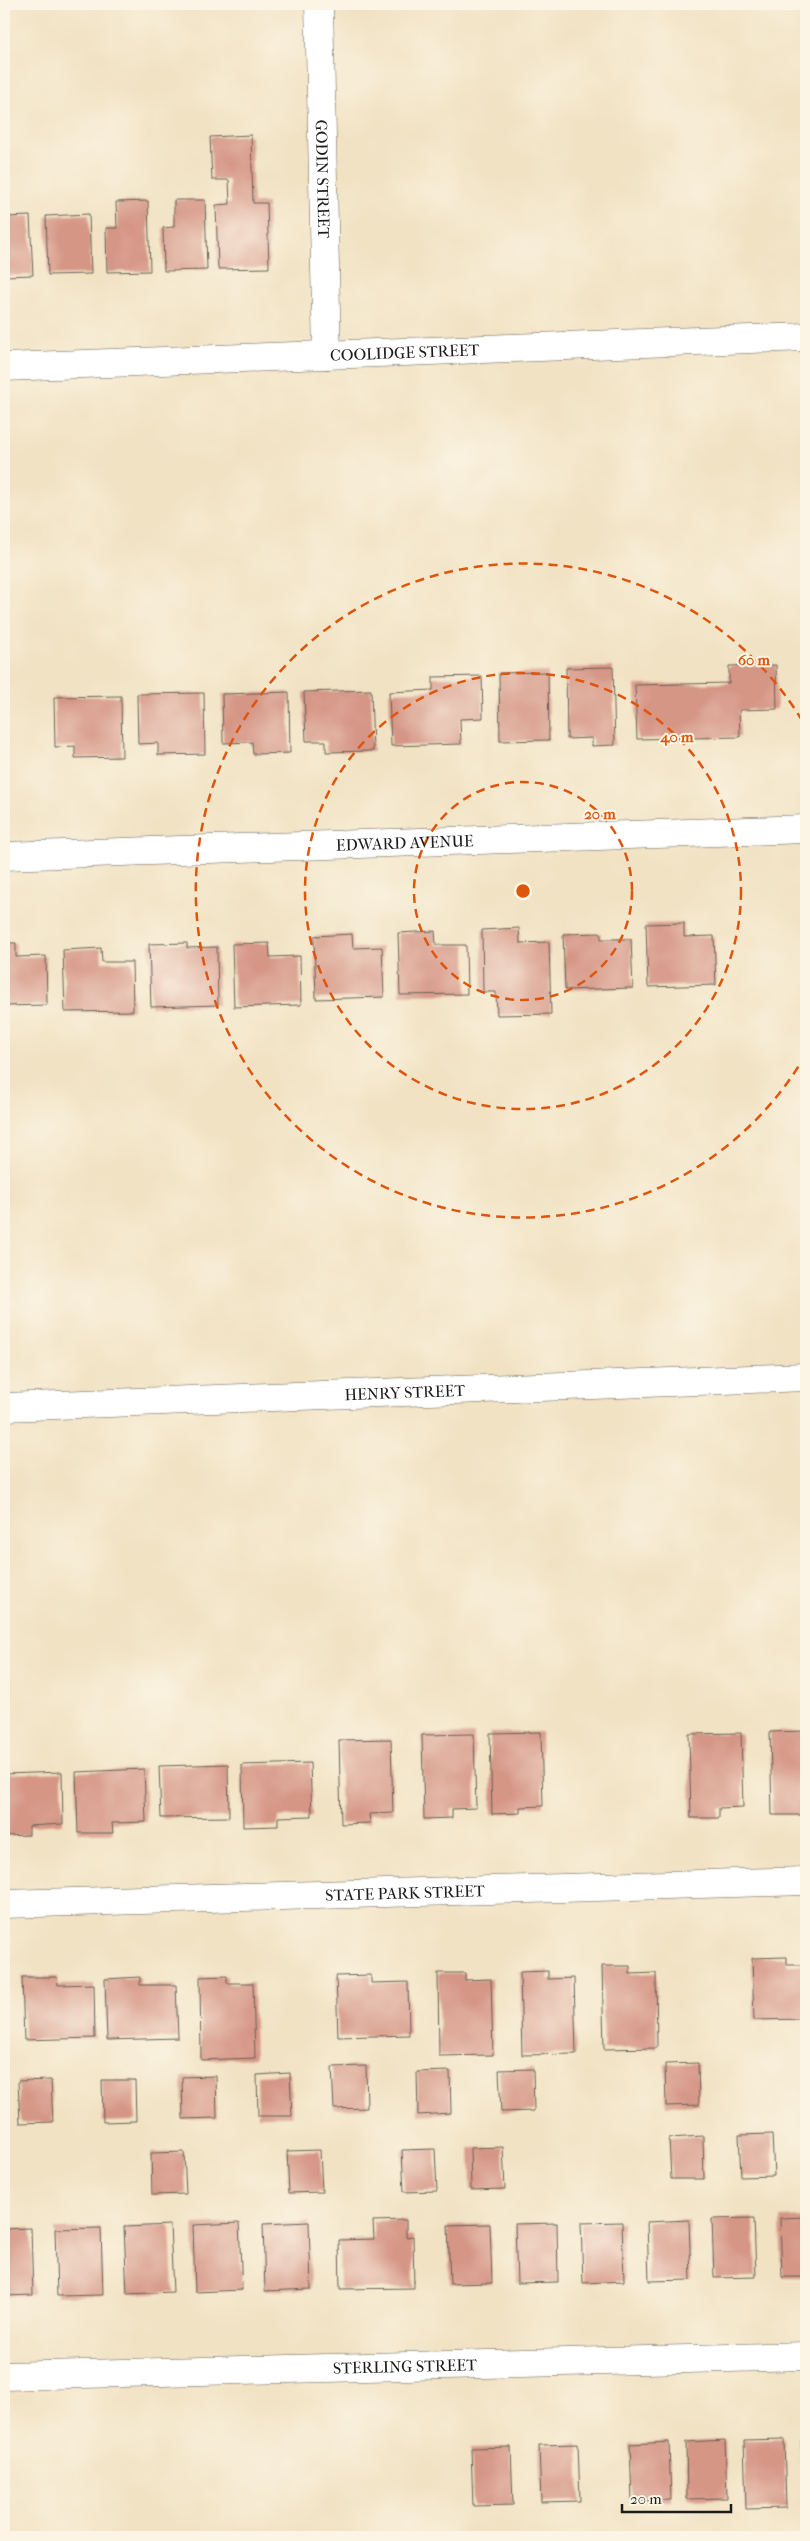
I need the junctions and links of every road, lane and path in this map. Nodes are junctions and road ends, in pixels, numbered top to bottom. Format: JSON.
{"nodes":[{"id":1,"x":319,"y":4,"type":"edge"},
{"id":2,"x":806,"y":337,"type":"edge"},
{"id":3,"x":327,"y":355,"type":"junction"},
{"id":4,"x":4,"y":367,"type":"edge"},
{"id":5,"x":806,"y":829,"type":"edge"},
{"id":6,"x":4,"y":856,"type":"edge"},
{"id":7,"x":806,"y":1377,"type":"edge"},
{"id":8,"x":4,"y":1406,"type":"edge"},
{"id":9,"x":806,"y":1881,"type":"edge"},
{"id":10,"x":4,"y":1904,"type":"edge"},
{"id":11,"x":806,"y":2356,"type":"edge"},
{"id":12,"x":4,"y":2376,"type":"edge"}],
"edges":[{"from":1,"to":3,"type":"street","name":"GODIN STREET"},
{"from":2,"to":3,"type":"street","name":"COOLIDGE STREET"},
{"from":3,"to":4,"type":"street","name":"COOLIDGE STREET"},
{"from":5,"to":6,"type":"street","name":"EDWARD AVENUE"},
{"from":7,"to":8,"type":"street","name":"HENRY STREET"},
{"from":9,"to":10,"type":"street","name":"STATE PARK STREET"},
{"from":11,"to":12,"type":"street","name":"STERLING STREET"}]}
